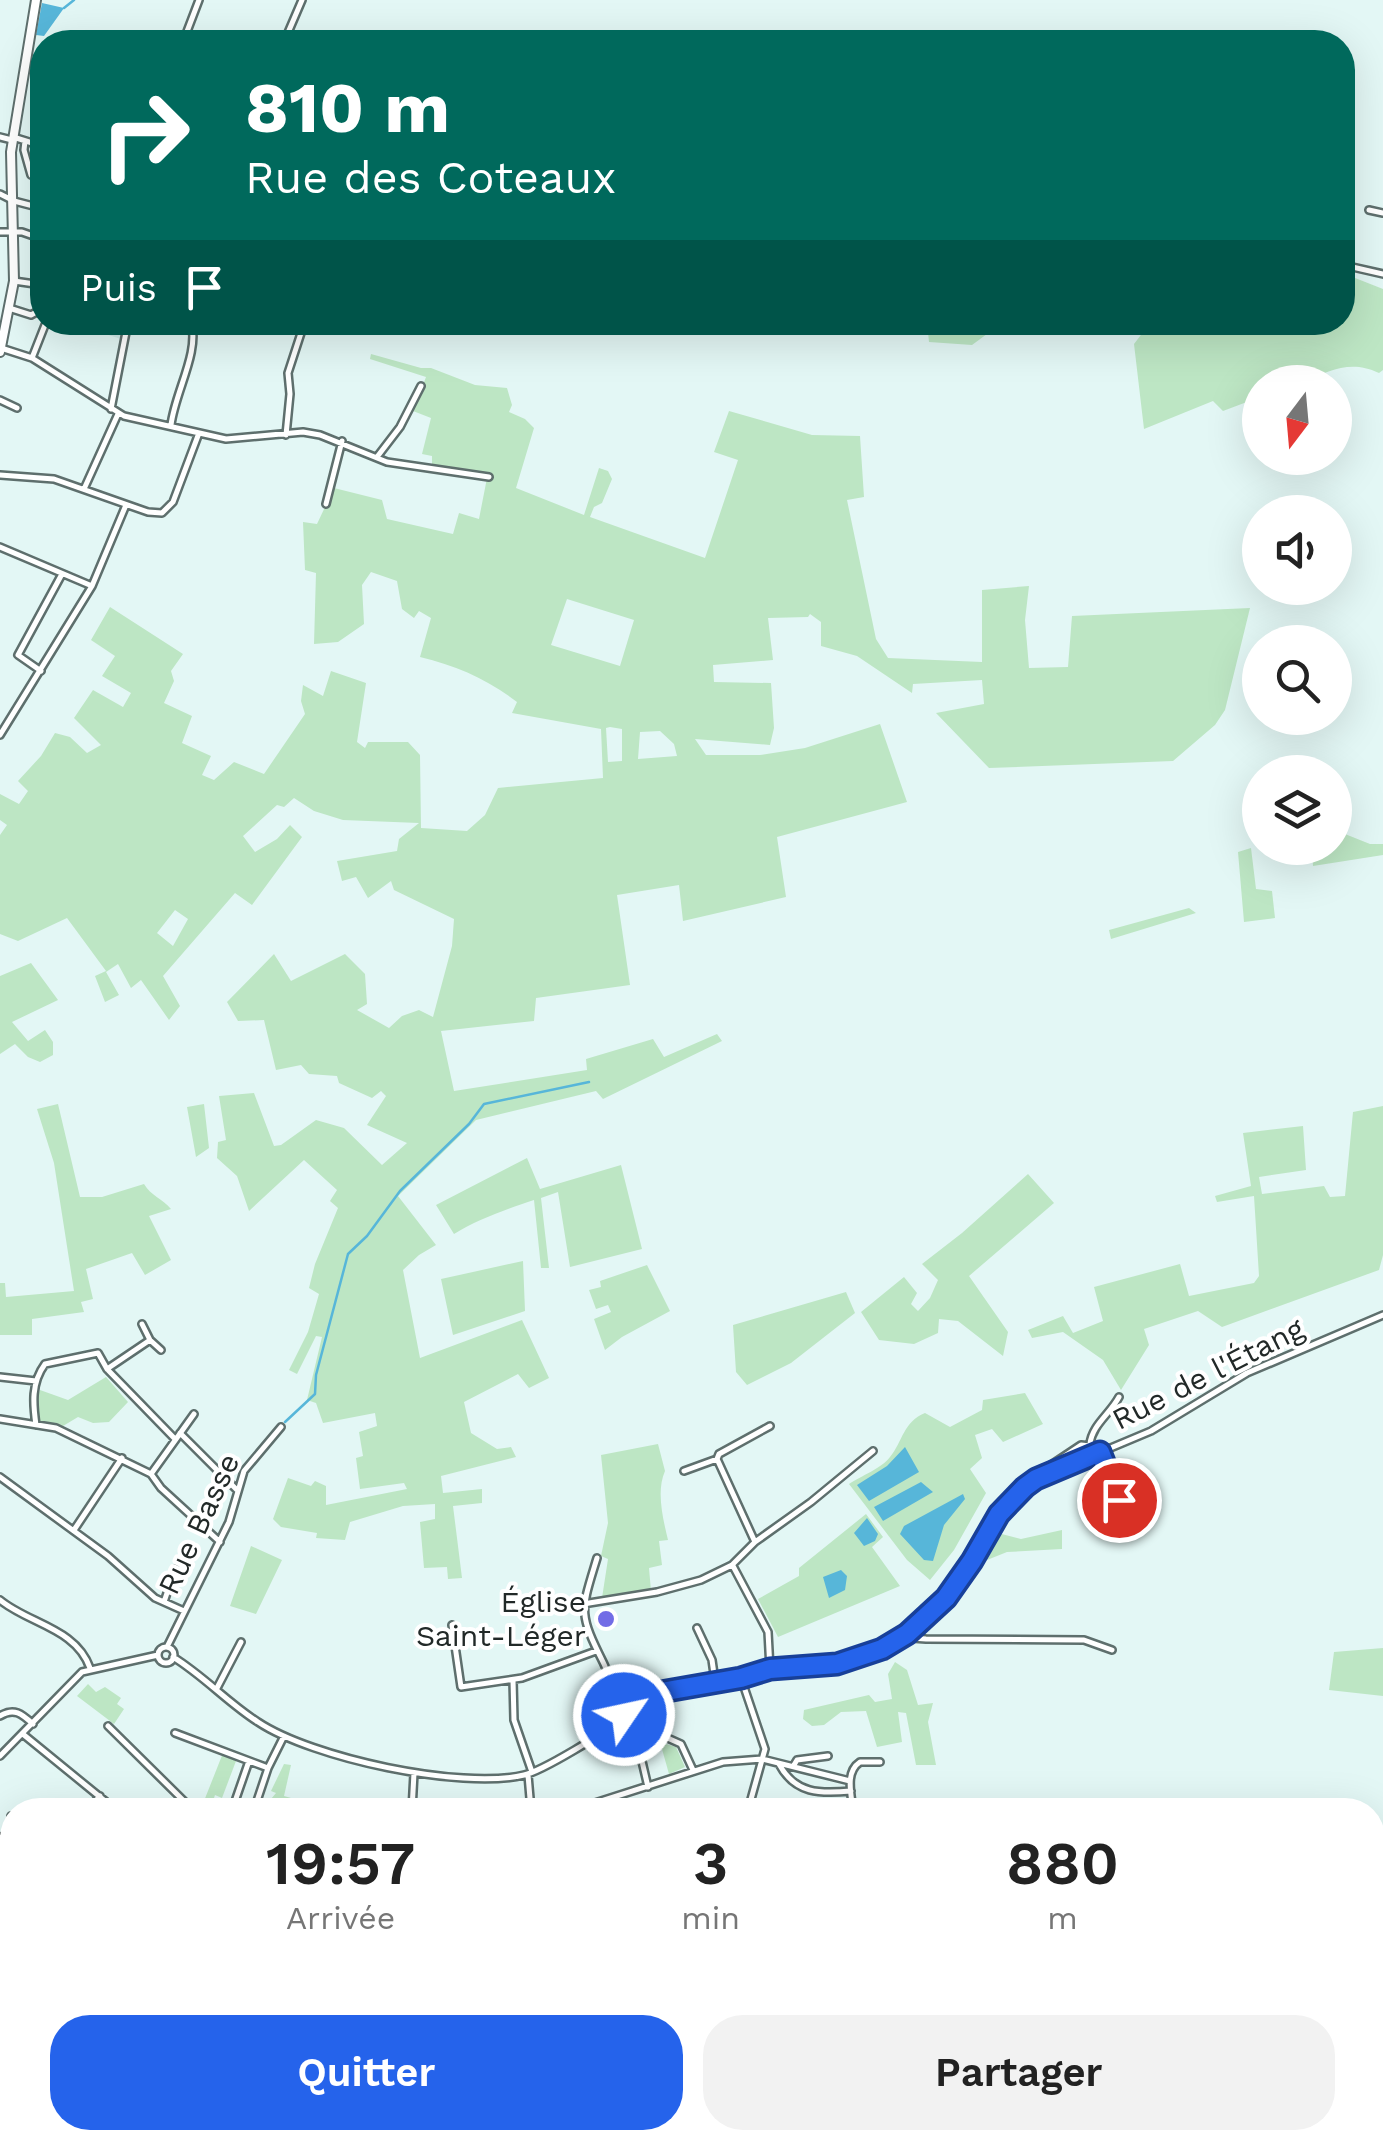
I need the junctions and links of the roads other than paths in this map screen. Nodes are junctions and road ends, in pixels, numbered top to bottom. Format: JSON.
{"nodes":[{"id":1,"x":36,"y":0,"type":"edge"},
{"id":2,"x":199,"y":0,"type":"edge"},
{"id":3,"x":302,"y":0,"type":"edge"},
{"id":4,"x":32,"y":30,"type":"edge"},
{"id":5,"x":188,"y":30,"type":"edge"},
{"id":6,"x":289,"y":30,"type":"edge"},
{"id":7,"x":30,"y":44,"type":"edge"},
{"id":8,"x":0,"y":137,"type":"edge"},
{"id":9,"x":13,"y":138,"type":"junction"},
{"id":10,"x":25,"y":141,"type":"junction"},
{"id":11,"x":30,"y":142,"type":"edge"},
{"id":12,"x":30,"y":171,"type":"edge"},
{"id":13,"x":0,"y":194,"type":"edge"},
{"id":14,"x":10,"y":198,"type":"junction"},
{"id":15,"x":30,"y":204,"type":"edge"},
{"id":16,"x":1369,"y":210,"type":"dead end"},
{"id":17,"x":1383,"y":213,"type":"edge"},
{"id":18,"x":0,"y":232,"type":"edge"},
{"id":19,"x":11,"y":232,"type":"junction"},
{"id":20,"x":30,"y":235,"type":"edge"},
{"id":21,"x":1355,"y":268,"type":"edge"},
{"id":22,"x":1383,"y":274,"type":"edge"},
{"id":23,"x":14,"y":280,"type":"junction"},
{"id":24,"x":30,"y":283,"type":"edge"},
{"id":25,"x":5,"y":310,"type":"edge"},
{"id":26,"x":30,"y":315,"type":"edge"},
{"id":27,"x":41,"y":335,"type":"edge"},
{"id":28,"x":126,"y":335,"type":"edge"},
{"id":29,"x":193,"y":335,"type":"edge"},
{"id":30,"x":300,"y":335,"type":"edge"},
{"id":31,"x":0,"y":350,"type":"edge"},
{"id":32,"x":32,"y":358,"type":"junction"},
{"id":33,"x":421,"y":386,"type":"dead end"},
{"id":34,"x":0,"y":400,"type":"edge"},
{"id":35,"x":17,"y":408,"type":"dead end"},
{"id":36,"x":115,"y":411,"type":"junction"},
{"id":37,"x":171,"y":425,"type":"junction"},
{"id":38,"x":199,"y":433,"type":"junction"},
{"id":39,"x":286,"y":434,"type":"junction"},
{"id":40,"x":342,"y":442,"type":"junction"},
{"id":41,"x":377,"y":457,"type":"junction"},
{"id":42,"x":0,"y":475,"type":"edge"},
{"id":43,"x":489,"y":477,"type":"dead end"},
{"id":44,"x":84,"y":489,"type":"junction"},
{"id":45,"x":326,"y":504,"type":"dead end"},
{"id":46,"x":126,"y":505,"type":"junction"},
{"id":47,"x":0,"y":547,"type":"edge"},
{"id":48,"x":62,"y":574,"type":"junction"},
{"id":49,"x":92,"y":586,"type":"junction"},
{"id":50,"x":41,"y":671,"type":"junction"},
{"id":51,"x":0,"y":736,"type":"edge"},
{"id":52,"x":1383,"y":1314,"type":"edge"},
{"id":53,"x":142,"y":1324,"type":"dead end"},
{"id":54,"x":150,"y":1340,"type":"junction"},
{"id":55,"x":161,"y":1350,"type":"dead end"},
{"id":56,"x":107,"y":1369,"type":"junction"},
{"id":57,"x":0,"y":1377,"type":"edge"},
{"id":58,"x":36,"y":1381,"type":"junction"},
{"id":59,"x":1119,"y":1397,"type":"dead end"},
{"id":60,"x":194,"y":1414,"type":"dead end"},
{"id":61,"x":0,"y":1419,"type":"edge"},
{"id":62,"x":36,"y":1426,"type":"junction"},
{"id":63,"x":770,"y":1426,"type":"dead end"},
{"id":64,"x":282,"y":1427,"type":"dead end"},
{"id":65,"x":178,"y":1436,"type":"junction"},
{"id":66,"x":1095,"y":1448,"type":"junction"},
{"id":67,"x":1072,"y":1449,"type":"junction"},
{"id":68,"x":873,"y":1451,"type":"dead end"},
{"id":69,"x":122,"y":1458,"type":"junction"},
{"id":70,"x":717,"y":1459,"type":"junction"},
{"id":71,"x":1077,"y":1462,"type":"junction"},
{"id":72,"x":684,"y":1471,"type":"dead end"},
{"id":73,"x":151,"y":1474,"type":"junction"},
{"id":74,"x":0,"y":1477,"type":"edge"},
{"id":75,"x":1036,"y":1479,"type":"junction"},
{"id":76,"x":238,"y":1492,"type":"junction"},
{"id":77,"x":1119,"y":1500,"type":"dead end"},
{"id":78,"x":74,"y":1530,"type":"junction"},
{"id":79,"x":220,"y":1542,"type":"junction"},
{"id":80,"x":755,"y":1542,"type":"junction"},
{"id":81,"x":597,"y":1558,"type":"dead end"},
{"id":82,"x":732,"y":1565,"type":"junction"},
{"id":83,"x":175,"y":1569,"type":"dead end"},
{"id":84,"x":0,"y":1600,"type":"edge"},
{"id":85,"x":164,"y":1602,"type":"junction"},
{"id":86,"x":584,"y":1604,"type":"junction"},
{"id":87,"x":184,"y":1611,"type":"junction"},
{"id":88,"x":452,"y":1625,"type":"dead end"},
{"id":89,"x":697,"y":1628,"type":"dead end"},
{"id":90,"x":907,"y":1634,"type":"junction"},
{"id":91,"x":240,"y":1642,"type":"dead end"},
{"id":92,"x":168,"y":1647,"type":"junction"},
{"id":93,"x":1112,"y":1650,"type":"dead end"},
{"id":94,"x":596,"y":1651,"type":"junction"},
{"id":95,"x":158,"y":1655,"type":"junction"},
{"id":96,"x":173,"y":1658,"type":"junction"},
{"id":97,"x":90,"y":1668,"type":"junction"},
{"id":98,"x":770,"y":1669,"type":"junction"},
{"id":99,"x":741,"y":1678,"type":"junction"},
{"id":100,"x":513,"y":1680,"type":"junction"},
{"id":101,"x":715,"y":1681,"type":"junction"},
{"id":102,"x":217,"y":1688,"type":"junction"},
{"id":103,"x":624,"y":1703,"type":"junction"},
{"id":104,"x":0,"y":1716,"type":"edge"},
{"id":105,"x":622,"y":1718,"type":"junction"},
{"id":106,"x":34,"y":1724,"type":"junction"},
{"id":107,"x":632,"y":1724,"type":"junction"},
{"id":108,"x":108,"y":1726,"type":"dead end"},
{"id":109,"x":176,"y":1733,"type":"dead end"},
{"id":110,"x":24,"y":1734,"type":"junction"},
{"id":111,"x":284,"y":1736,"type":"junction"},
{"id":112,"x":0,"y":1756,"type":"edge"},
{"id":113,"x":828,"y":1756,"type":"dead end"},
{"id":114,"x":762,"y":1759,"type":"junction"},
{"id":115,"x":248,"y":1761,"type":"junction"},
{"id":116,"x":880,"y":1762,"type":"dead end"},
{"id":117,"x":779,"y":1764,"type":"junction"},
{"id":118,"x":793,"y":1766,"type":"junction"},
{"id":119,"x":268,"y":1768,"type":"junction"},
{"id":120,"x":694,"y":1770,"type":"junction"},
{"id":121,"x":414,"y":1773,"type":"junction"},
{"id":122,"x":530,"y":1774,"type":"junction"},
{"id":123,"x":850,"y":1782,"type":"junction"},
{"id":124,"x":648,"y":1787,"type":"junction"},
{"id":125,"x":851,"y":1791,"type":"junction"},
{"id":126,"x":100,"y":1796,"type":"joint"},
{"id":127,"x":102,"y":1798,"type":"edge"},
{"id":128,"x":180,"y":1798,"type":"edge"},
{"id":129,"x":236,"y":1798,"type":"edge"},
{"id":130,"x":258,"y":1798,"type":"edge"},
{"id":131,"x":413,"y":1798,"type":"edge"},
{"id":132,"x":531,"y":1798,"type":"edge"},
{"id":133,"x":612,"y":1798,"type":"edge"},
{"id":134,"x":751,"y":1798,"type":"edge"},
{"id":135,"x":852,"y":1798,"type":"edge"}],
"edges":[{"from":1,"to":4,"type":"main road"},
{"from":2,"to":5,"type":"street"},
{"from":3,"to":6,"type":"street"},
{"from":7,"to":9,"type":"main road"},
{"from":8,"to":9,"type":"street"},
{"from":9,"to":10,"type":"street"},
{"from":9,"to":14,"type":"main road"},
{"from":10,"to":11,"type":"street"},
{"from":10,"to":12,"type":"street"},
{"from":13,"to":14,"type":"street"},
{"from":14,"to":15,"type":"street"},
{"from":14,"to":19,"type":"main road"},
{"from":16,"to":17,"type":"street"},
{"from":18,"to":19,"type":"street"},
{"from":19,"to":20,"type":"street"},
{"from":19,"to":23,"type":"main road"},
{"from":21,"to":22,"type":"street"},
{"from":23,"to":24,"type":"street"},
{"from":23,"to":25,"type":"main road"},
{"from":25,"to":26,"type":"street"},
{"from":25,"to":31,"type":"main road"},
{"from":27,"to":32,"type":"street"},
{"from":28,"to":36,"type":"street"},
{"from":29,"to":37,"type":"street"},
{"from":30,"to":39,"type":"street"},
{"from":31,"to":32,"type":"street"},
{"from":32,"to":36,"type":"street"},
{"from":33,"to":41,"type":"street"},
{"from":34,"to":35,"type":"street"},
{"from":36,"to":37,"type":"street"},
{"from":36,"to":44,"type":"street"},
{"from":37,"to":38,"type":"street"},
{"from":38,"to":39,"type":"street"},
{"from":38,"to":46,"type":"street"},
{"from":39,"to":40,"type":"street"},
{"from":40,"to":41,"type":"street"},
{"from":40,"to":45,"type":"street"},
{"from":41,"to":43,"type":"street"},
{"from":42,"to":44,"type":"street"},
{"from":44,"to":46,"type":"street"},
{"from":46,"to":49,"type":"street"},
{"from":47,"to":48,"type":"street"},
{"from":48,"to":49,"type":"street"},
{"from":48,"to":50,"type":"street"},
{"from":49,"to":50,"type":"street"},
{"from":50,"to":51,"type":"street"},
{"from":52,"to":66,"type":"street","name":"Rue de l'Étang"},
{"from":53,"to":54,"type":"street"},
{"from":54,"to":55,"type":"street"},
{"from":54,"to":56,"type":"street"},
{"from":56,"to":58,"type":"street"},
{"from":56,"to":65,"type":"street"},
{"from":57,"to":58,"type":"street"},
{"from":58,"to":62,"type":"street"},
{"from":59,"to":66,"type":"street"},
{"from":60,"to":65,"type":"street"},
{"from":61,"to":62,"type":"street"},
{"from":62,"to":69,"type":"street"},
{"from":63,"to":70,"type":"street"},
{"from":64,"to":76,"type":"street","name":"Rue Basse"},
{"from":65,"to":73,"type":"street"},
{"from":65,"to":76,"type":"street"},
{"from":66,"to":67,"type":"street","name":"Rue de l'Étang"},
{"from":66,"to":71,"type":"street","name":"Rue de l'Étang"},
{"from":66,"to":77,"type":"street"},
{"from":67,"to":71,"type":"street"},
{"from":67,"to":75,"type":"street","name":"Rue de l'Étang"},
{"from":68,"to":80,"type":"street"},
{"from":69,"to":73,"type":"street"},
{"from":69,"to":78,"type":"street"},
{"from":70,"to":72,"type":"street"},
{"from":70,"to":80,"type":"street"},
{"from":71,"to":75,"type":"street","name":"Rue de l'Étang"},
{"from":73,"to":79,"type":"street"},
{"from":74,"to":78,"type":"street"},
{"from":75,"to":90,"type":"street","name":"Rue de l'Étang"},
{"from":76,"to":79,"type":"street","name":"Rue Basse"},
{"from":78,"to":85,"type":"street"},
{"from":79,"to":87,"type":"street","name":"Rue Basse"},
{"from":80,"to":82,"type":"street"},
{"from":81,"to":86,"type":"street"},
{"from":82,"to":86,"type":"street"},
{"from":82,"to":98,"type":"street"},
{"from":83,"to":85,"type":"street"},
{"from":84,"to":97,"type":"street"},
{"from":85,"to":87,"type":"street"},
{"from":86,"to":94,"type":"street"},
{"from":87,"to":92,"type":"street","name":"Rue Basse"},
{"from":88,"to":100,"type":"street"},
{"from":89,"to":101,"type":"street"},
{"from":90,"to":93,"type":"street"},
{"from":90,"to":98,"type":"street","name":"Rue de l'Étang"},
{"from":91,"to":102,"type":"street"},
{"from":92,"to":95,"type":"street"},
{"from":92,"to":96,"type":"street"},
{"from":94,"to":100,"type":"street"},
{"from":94,"to":103,"type":"street"},
{"from":95,"to":96,"type":"street"},
{"from":95,"to":97,"type":"street"},
{"from":96,"to":102,"type":"street"},
{"from":97,"to":106,"type":"street"},
{"from":98,"to":99,"type":"street","name":"Rue de l'Étang"},
{"from":99,"to":101,"type":"street","name":"Rue de l'Étang"},
{"from":99,"to":114,"type":"street"},
{"from":100,"to":122,"type":"street"},
{"from":101,"to":103,"type":"street","name":"Rue de l'Étang"},
{"from":102,"to":111,"type":"street"},
{"from":103,"to":105,"type":"street"},
{"from":104,"to":106,"type":"street"},
{"from":105,"to":107,"type":"street"},
{"from":105,"to":122,"type":"street"},
{"from":106,"to":110,"type":"street"},
{"from":107,"to":120,"type":"street"},
{"from":107,"to":124,"type":"street"},
{"from":108,"to":128,"type":"street"},
{"from":109,"to":115,"type":"street"},
{"from":110,"to":112,"type":"street"},
{"from":110,"to":126,"type":"street"},
{"from":111,"to":119,"type":"street"},
{"from":111,"to":121,"type":"street"},
{"from":113,"to":118,"type":"street"},
{"from":114,"to":117,"type":"street"},
{"from":114,"to":120,"type":"street"},
{"from":114,"to":134,"type":"street"},
{"from":115,"to":119,"type":"street"},
{"from":115,"to":129,"type":"street"},
{"from":116,"to":123,"type":"street"},
{"from":117,"to":118,"type":"street"},
{"from":117,"to":125,"type":"street"},
{"from":118,"to":123,"type":"street"},
{"from":119,"to":130,"type":"street"},
{"from":120,"to":124,"type":"street"},
{"from":121,"to":122,"type":"street"},
{"from":121,"to":131,"type":"street"},
{"from":122,"to":132,"type":"street"},
{"from":123,"to":125,"type":"street"},
{"from":124,"to":133,"type":"street"},
{"from":125,"to":135,"type":"street"},
{"from":126,"to":127,"type":"street"}]}
